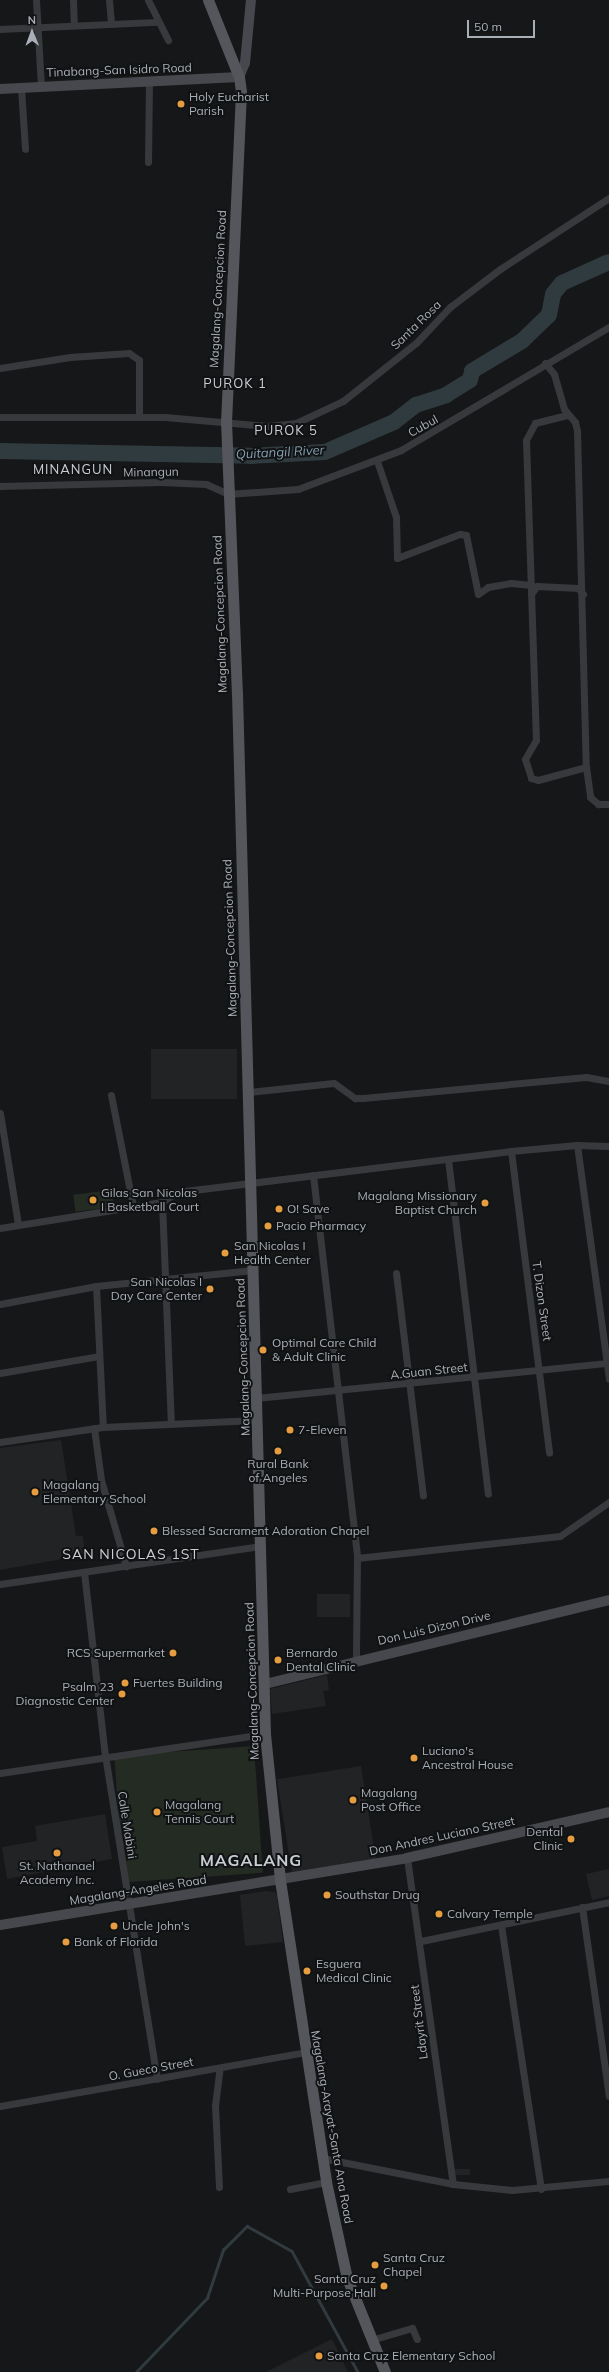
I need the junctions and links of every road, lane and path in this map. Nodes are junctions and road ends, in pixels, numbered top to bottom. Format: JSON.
{"nodes":[{"id":1,"x":36,"y":0,"type":"edge"},
{"id":2,"x":73,"y":0,"type":"edge"},
{"id":3,"x":110,"y":0,"type":"edge"},
{"id":4,"x":148,"y":0,"type":"edge"},
{"id":5,"x":208,"y":0,"type":"edge"},
{"id":6,"x":250,"y":0,"type":"edge"},
{"id":7,"x":157,"y":22,"type":"junction"},
{"id":8,"x":111,"y":24,"type":"junction"},
{"id":9,"x":74,"y":25,"type":"junction"},
{"id":10,"x":36,"y":28,"type":"junction"},
{"id":11,"x":0,"y":29,"type":"edge"},
{"id":12,"x":168,"y":40,"type":"dead end"},
{"id":13,"x":239,"y":77,"type":"junction"},
{"id":14,"x":148,"y":83,"type":"junction"},
{"id":15,"x":41,"y":86,"type":"junction"},
{"id":16,"x":20,"y":88,"type":"junction"},
{"id":17,"x":0,"y":89,"type":"edge"},
{"id":18,"x":25,"y":149,"type":"dead end"},
{"id":19,"x":148,"y":162,"type":"dead end"},
{"id":20,"x":609,"y":198,"type":"edge"},
{"id":21,"x":609,"y":327,"type":"edge"},
{"id":22,"x":545,"y":363,"type":"junction"},
{"id":23,"x":0,"y":368,"type":"edge"},
{"id":24,"x":567,"y":415,"type":"junction"},
{"id":25,"x":0,"y":417,"type":"edge"},
{"id":26,"x":139,"y":417,"type":"junction"},
{"id":27,"x":226,"y":420,"type":"junction"},
{"id":28,"x":377,"y":461,"type":"junction"},
{"id":29,"x":0,"y":486,"type":"edge"},
{"id":30,"x":228,"y":489,"type":"junction"},
{"id":31,"x":531,"y":585,"type":"junction"},
{"id":32,"x":531,"y":594,"type":"junction"},
{"id":33,"x":583,"y":594,"type":"junction"},
{"id":34,"x":586,"y":767,"type":"junction"},
{"id":35,"x":609,"y":804,"type":"edge"},
{"id":36,"x":609,"y":1081,"type":"edge"},
{"id":37,"x":248,"y":1092,"type":"junction"},
{"id":38,"x":110,"y":1095,"type":"dead end"},
{"id":39,"x":0,"y":1113,"type":"edge"},
{"id":40,"x":578,"y":1145,"type":"junction"},
{"id":41,"x":609,"y":1146,"type":"edge"},
{"id":42,"x":511,"y":1152,"type":"junction"},
{"id":43,"x":448,"y":1159,"type":"junction"},
{"id":44,"x":313,"y":1175,"type":"junction"},
{"id":45,"x":251,"y":1183,"type":"junction"},
{"id":46,"x":162,"y":1202,"type":"junction"},
{"id":47,"x":133,"y":1206,"type":"junction"},
{"id":48,"x":18,"y":1224,"type":"junction"},
{"id":49,"x":0,"y":1228,"type":"edge"},
{"id":50,"x":253,"y":1270,"type":"junction"},
{"id":51,"x":396,"y":1274,"type":"dead end"},
{"id":52,"x":166,"y":1278,"type":"junction"},
{"id":53,"x":96,"y":1286,"type":"junction"},
{"id":54,"x":0,"y":1304,"type":"edge"},
{"id":55,"x":99,"y":1356,"type":"junction"},
{"id":56,"x":605,"y":1363,"type":"junction"},
{"id":57,"x":540,"y":1370,"type":"junction"},
{"id":58,"x":0,"y":1373,"type":"edge"},
{"id":59,"x":476,"y":1378,"type":"junction"},
{"id":60,"x":609,"y":1379,"type":"edge"},
{"id":61,"x":409,"y":1385,"type":"junction"},
{"id":62,"x":337,"y":1392,"type":"junction"},
{"id":63,"x":256,"y":1398,"type":"junction"},
{"id":64,"x":257,"y":1420,"type":"junction"},
{"id":65,"x":171,"y":1424,"type":"junction"},
{"id":66,"x":104,"y":1427,"type":"junction"},
{"id":67,"x":94,"y":1428,"type":"junction"},
{"id":68,"x":0,"y":1442,"type":"edge"},
{"id":69,"x":549,"y":1453,"type":"dead end"},
{"id":70,"x":488,"y":1494,"type":"dead end"},
{"id":71,"x":423,"y":1495,"type":"dead end"},
{"id":72,"x":609,"y":1502,"type":"edge"},
{"id":73,"x":261,"y":1546,"type":"junction"},
{"id":74,"x":357,"y":1558,"type":"junction"},
{"id":75,"x":126,"y":1566,"type":"junction"},
{"id":76,"x":84,"y":1572,"type":"junction"},
{"id":77,"x":0,"y":1584,"type":"edge"},
{"id":78,"x":609,"y":1600,"type":"edge"},
{"id":79,"x":356,"y":1660,"type":"junction"},
{"id":80,"x":265,"y":1684,"type":"junction"},
{"id":81,"x":265,"y":1734,"type":"junction"},
{"id":82,"x":105,"y":1755,"type":"junction"},
{"id":83,"x":0,"y":1773,"type":"edge"},
{"id":84,"x":609,"y":1812,"type":"edge"},
{"id":85,"x":406,"y":1858,"type":"junction"},
{"id":86,"x":280,"y":1880,"type":"junction"},
{"id":87,"x":609,"y":1902,"type":"edge"},
{"id":88,"x":129,"y":1905,"type":"junction"},
{"id":89,"x":582,"y":1907,"type":"junction"},
{"id":90,"x":0,"y":1925,"type":"edge"},
{"id":91,"x":501,"y":1925,"type":"junction"},
{"id":92,"x":421,"y":1941,"type":"junction"},
{"id":93,"x":305,"y":2052,"type":"junction"},
{"id":94,"x":220,"y":2068,"type":"junction"},
{"id":95,"x":157,"y":2080,"type":"junction"},
{"id":96,"x":609,"y":2096,"type":"edge"},
{"id":97,"x":0,"y":2106,"type":"edge"},
{"id":98,"x":322,"y":2158,"type":"junction"},
{"id":99,"x":609,"y":2181,"type":"edge"},
{"id":100,"x":326,"y":2182,"type":"junction"},
{"id":101,"x":453,"y":2184,"type":"junction"},
{"id":102,"x":219,"y":2187,"type":"dead end"},
{"id":103,"x":290,"y":2189,"type":"dead end"},
{"id":104,"x":541,"y":2189,"type":"junction"},
{"id":105,"x":417,"y":2339,"type":"dead end"},
{"id":106,"x":371,"y":2340,"type":"junction"},
{"id":107,"x":385,"y":2372,"type":"edge"}],
"edges":[{"from":1,"to":10,"type":"street"},
{"from":2,"to":9,"type":"street"},
{"from":3,"to":8,"type":"street"},
{"from":4,"to":7,"type":"street"},
{"from":5,"to":13,"type":"main road","name":"Magalang-Concepcion Road"},
{"from":6,"to":13,"type":"street"},
{"from":7,"to":8,"type":"street"},
{"from":7,"to":12,"type":"street"},
{"from":8,"to":9,"type":"street"},
{"from":9,"to":10,"type":"street"},
{"from":10,"to":11,"type":"street"},
{"from":10,"to":15,"type":"street"},
{"from":13,"to":14,"type":"street","name":"Tinabang-San Isidro Road"},
{"from":13,"to":27,"type":"main road","name":"Magalang-Concepcion Road"},
{"from":14,"to":15,"type":"street","name":"Tinabang-San Isidro Road"},
{"from":14,"to":19,"type":"street"},
{"from":15,"to":16,"type":"street","name":"Tinabang-San Isidro Road"},
{"from":16,"to":17,"type":"street","name":"Tinabang-San Isidro Road"},
{"from":16,"to":18,"type":"street"},
{"from":20,"to":27,"type":"street","name":"Santa Rosa"},
{"from":21,"to":22,"type":"street","name":"Cubul"},
{"from":22,"to":24,"type":"street"},
{"from":22,"to":28,"type":"street","name":"Cubul"},
{"from":23,"to":26,"type":"street"},
{"from":24,"to":31,"type":"street"},
{"from":24,"to":33,"type":"street"},
{"from":25,"to":26,"type":"street","name":"Santa Rosa"},
{"from":26,"to":27,"type":"street","name":"Santa Rosa"},
{"from":27,"to":30,"type":"main road","name":"Magalang-Concepcion Road"},
{"from":28,"to":30,"type":"street","name":"Cubul"},
{"from":28,"to":31,"type":"street"},
{"from":29,"to":30,"type":"street","name":"Minangun"},
{"from":30,"to":37,"type":"main road","name":"Magalang-Concepcion Road"},
{"from":31,"to":32,"type":"street"},
{"from":32,"to":33,"type":"street"},
{"from":32,"to":34,"type":"street"},
{"from":33,"to":34,"type":"street"},
{"from":34,"to":35,"type":"street"},
{"from":36,"to":37,"type":"street"},
{"from":37,"to":45,"type":"main road","name":"Magalang-Concepcion Road"},
{"from":38,"to":47,"type":"street"},
{"from":39,"to":48,"type":"street"},
{"from":40,"to":41,"type":"street"},
{"from":40,"to":42,"type":"street"},
{"from":40,"to":56,"type":"street"},
{"from":42,"to":43,"type":"street"},
{"from":42,"to":57,"type":"street","name":"T. Dizon Street"},
{"from":43,"to":44,"type":"street"},
{"from":43,"to":59,"type":"street"},
{"from":44,"to":45,"type":"street"},
{"from":44,"to":62,"type":"street"},
{"from":45,"to":46,"type":"street"},
{"from":45,"to":50,"type":"main road","name":"Magalang-Concepcion Road"},
{"from":46,"to":47,"type":"street"},
{"from":46,"to":52,"type":"street"},
{"from":47,"to":48,"type":"street"},
{"from":48,"to":49,"type":"street"},
{"from":50,"to":52,"type":"street"},
{"from":50,"to":63,"type":"main road","name":"Magalang-Concepcion Road"},
{"from":51,"to":61,"type":"street"},
{"from":52,"to":53,"type":"street"},
{"from":52,"to":65,"type":"street"},
{"from":53,"to":54,"type":"street"},
{"from":53,"to":55,"type":"street"},
{"from":55,"to":58,"type":"street"},
{"from":55,"to":66,"type":"street"},
{"from":56,"to":57,"type":"street","name":"A.Guan Street"},
{"from":56,"to":60,"type":"street"},
{"from":57,"to":59,"type":"street","name":"A.Guan Street"},
{"from":57,"to":69,"type":"street","name":"T. Dizon Street"},
{"from":59,"to":61,"type":"street","name":"A.Guan Street"},
{"from":59,"to":70,"type":"street"},
{"from":61,"to":62,"type":"street","name":"A.Guan Street"},
{"from":61,"to":71,"type":"street"},
{"from":62,"to":63,"type":"street","name":"A.Guan Street"},
{"from":62,"to":74,"type":"street"},
{"from":63,"to":64,"type":"main road","name":"Magalang-Concepcion Road"},
{"from":64,"to":65,"type":"street"},
{"from":64,"to":73,"type":"main road","name":"Magalang-Concepcion Road"},
{"from":65,"to":66,"type":"street"},
{"from":66,"to":67,"type":"street"},
{"from":67,"to":68,"type":"street"},
{"from":67,"to":75,"type":"street"},
{"from":72,"to":74,"type":"street"},
{"from":73,"to":75,"type":"street"},
{"from":73,"to":80,"type":"main road","name":"Magalang-Concepcion Road"},
{"from":74,"to":79,"type":"street"},
{"from":75,"to":76,"type":"street"},
{"from":76,"to":77,"type":"street"},
{"from":76,"to":82,"type":"street","name":"Calle Mabini"},
{"from":78,"to":79,"type":"street","name":"Don Luis Dizon Drive"},
{"from":79,"to":80,"type":"street","name":"Don Luis Dizon Drive"},
{"from":80,"to":81,"type":"main road","name":"Magalang-Concepcion Road"},
{"from":81,"to":82,"type":"street"},
{"from":81,"to":86,"type":"main road","name":"Magalang-Concepcion Road"},
{"from":82,"to":83,"type":"street"},
{"from":82,"to":88,"type":"street","name":"Calle Mabini"},
{"from":84,"to":85,"type":"street","name":"Don Andres Luciano Street"},
{"from":85,"to":86,"type":"street","name":"Don Andres Luciano Street"},
{"from":85,"to":92,"type":"street","name":"Ldayrit Street"},
{"from":86,"to":88,"type":"street","name":"Magalang-Angeles Road"},
{"from":86,"to":93,"type":"main road","name":"Magalang-Arayat-Santa Ana Road"},
{"from":87,"to":89,"type":"street"},
{"from":88,"to":90,"type":"street","name":"Magalang-Angeles Road"},
{"from":88,"to":95,"type":"street","name":"Calle Mabini"},
{"from":89,"to":91,"type":"street"},
{"from":89,"to":96,"type":"street"},
{"from":91,"to":92,"type":"street"},
{"from":91,"to":104,"type":"street"},
{"from":92,"to":101,"type":"street","name":"Ldayrit Street"},
{"from":93,"to":94,"type":"street","name":"O. Gueco Street"},
{"from":93,"to":98,"type":"main road","name":"Magalang-Arayat-Santa Ana Road"},
{"from":94,"to":95,"type":"street","name":"O. Gueco Street"},
{"from":94,"to":102,"type":"street"},
{"from":95,"to":97,"type":"street","name":"O. Gueco Street"},
{"from":98,"to":100,"type":"main road","name":"Magalang-Arayat-Santa Ana Road"},
{"from":98,"to":101,"type":"street"},
{"from":99,"to":104,"type":"street"},
{"from":100,"to":103,"type":"street"},
{"from":100,"to":106,"type":"main road","name":"Magalang-Arayat-Santa Ana Road"},
{"from":101,"to":104,"type":"street"},
{"from":105,"to":106,"type":"street"},
{"from":106,"to":107,"type":"main road","name":"Magalang-Arayat-Santa Ana Road"}]}
